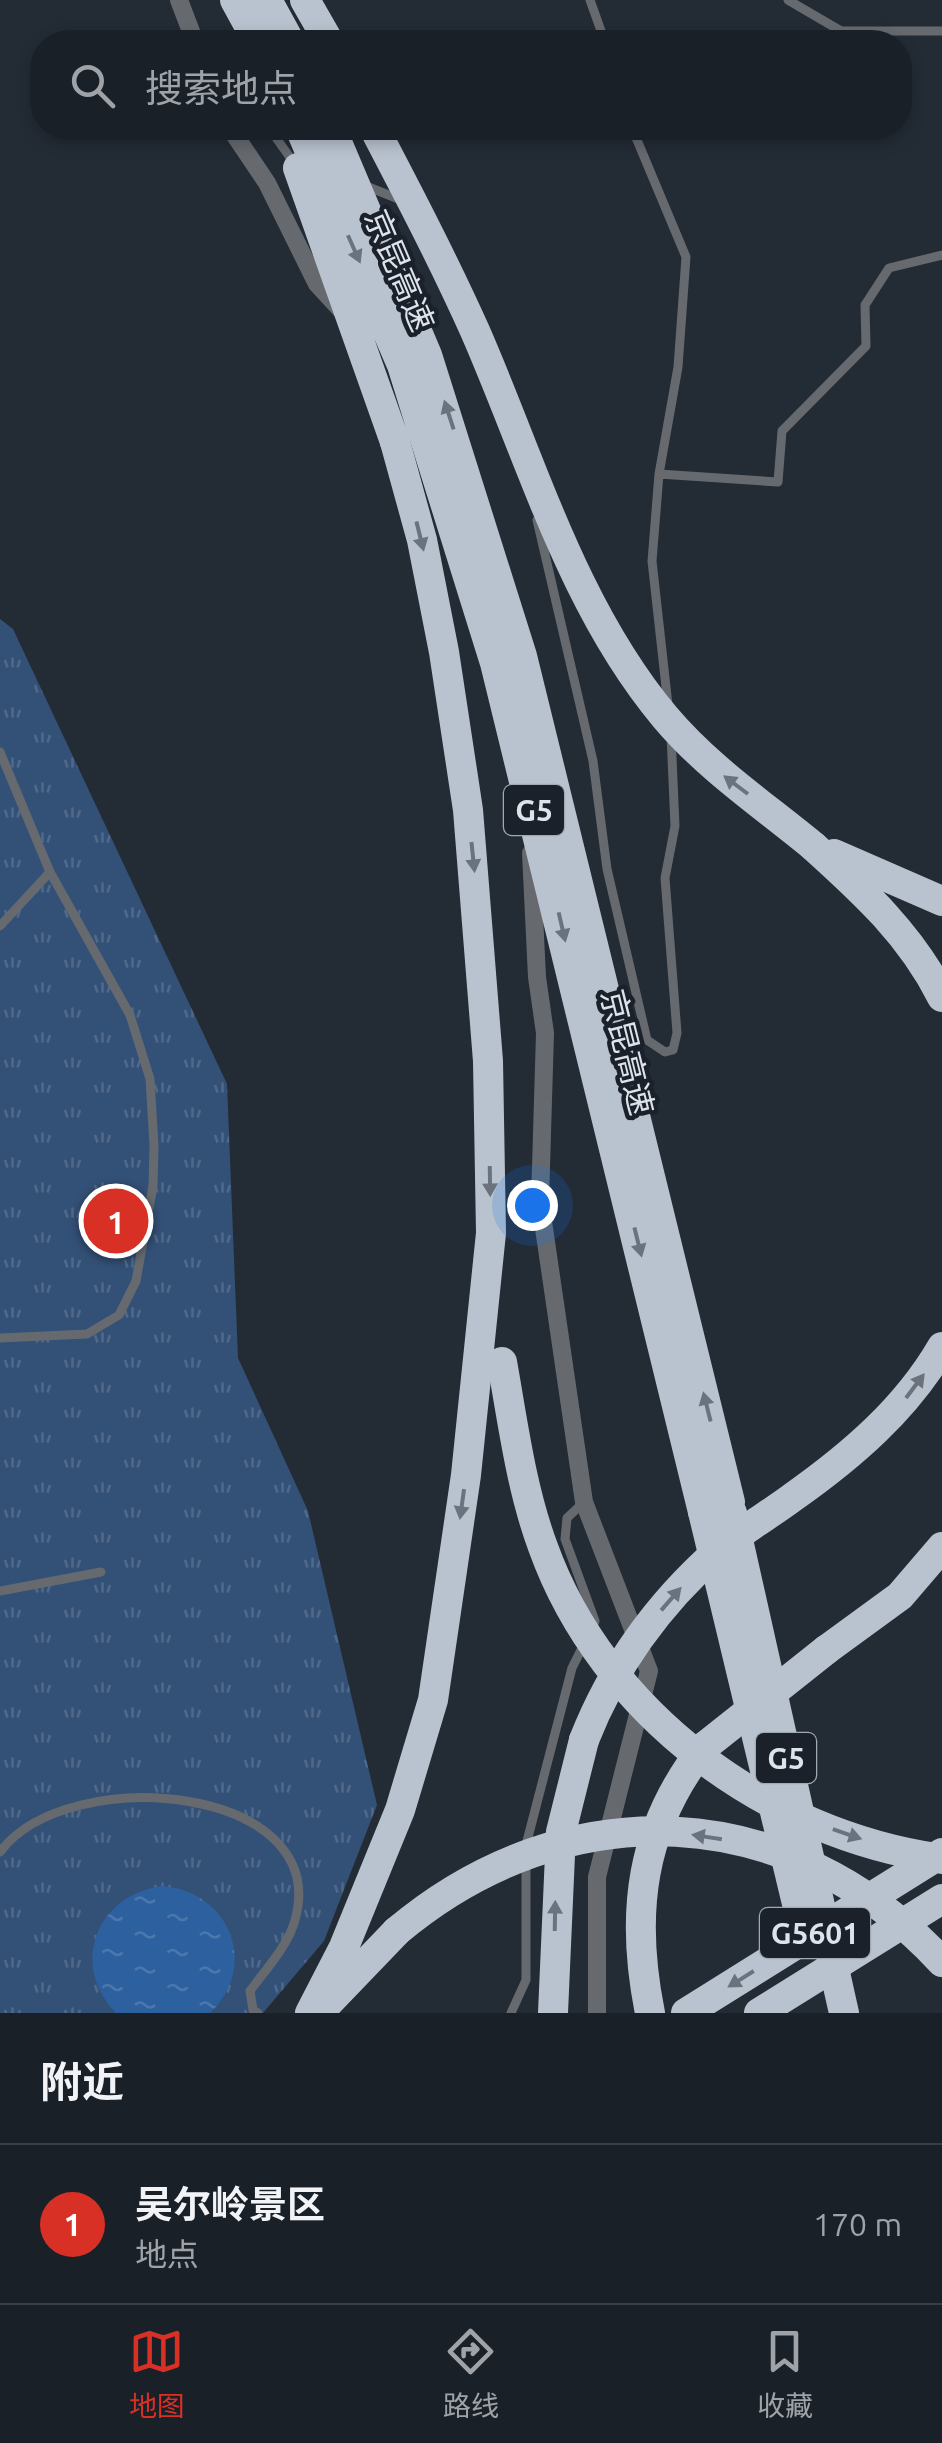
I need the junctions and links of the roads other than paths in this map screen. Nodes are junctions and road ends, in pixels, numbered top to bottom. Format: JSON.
{"nodes":[{"id":1,"x":179,"y":0,"type":"edge"},
{"id":2,"x":305,"y":0,"type":"edge"},
{"id":3,"x":590,"y":0,"type":"edge"},
{"id":4,"x":788,"y":0,"type":"edge"},
{"id":5,"x":248,"y":4,"type":"edge"},
{"id":6,"x":190,"y":30,"type":"edge"},
{"id":7,"x":253,"y":30,"type":"edge"},
{"id":8,"x":277,"y":30,"type":"edge"},
{"id":9,"x":323,"y":30,"type":"edge"},
{"id":10,"x":601,"y":30,"type":"edge"},
{"id":11,"x":839,"y":30,"type":"edge"},
{"id":12,"x":912,"y":31,"type":"edge"},
{"id":13,"x":942,"y":31,"type":"edge"},
{"id":14,"x":238,"y":140,"type":"edge"},
{"id":15,"x":278,"y":140,"type":"edge"},
{"id":16,"x":288,"y":140,"type":"edge"},
{"id":17,"x":305,"y":140,"type":"edge"},
{"id":18,"x":336,"y":140,"type":"edge"},
{"id":19,"x":380,"y":140,"type":"edge"},
{"id":20,"x":637,"y":140,"type":"edge"},
{"id":21,"x":328,"y":175,"type":"dead end"},
{"id":22,"x":345,"y":180,"type":"dead end"},
{"id":23,"x":402,"y":211,"type":"dead end"},
{"id":24,"x":942,"y":255,"type":"edge"},
{"id":25,"x":447,"y":301,"type":"dead end"},
{"id":26,"x":660,"y":474,"type":"junction"},
{"id":27,"x":0,"y":752,"type":"edge"},
{"id":28,"x":813,"y":846,"type":"junction"},
{"id":29,"x":50,"y":872,"type":"junction"},
{"id":30,"x":942,"y":901,"type":"edge"},
{"id":31,"x":0,"y":926,"type":"edge"},
{"id":32,"x":942,"y":998,"type":"edge"},
{"id":33,"x":492,"y":1233,"type":"junction"},
{"id":34,"x":0,"y":1338,"type":"edge"},
{"id":35,"x":942,"y":1346,"type":"edge"},
{"id":36,"x":584,"y":1502,"type":"junction"},
{"id":37,"x":717,"y":1507,"type":"junction"},
{"id":38,"x":942,"y":1547,"type":"edge"},
{"id":39,"x":101,"y":1572,"type":"dead end"},
{"id":40,"x":0,"y":1591,"type":"edge"},
{"id":41,"x":0,"y":1852,"type":"edge"},
{"id":42,"x":942,"y":1856,"type":"edge"},
{"id":43,"x":942,"y":1898,"type":"edge"},
{"id":44,"x":942,"y":1962,"type":"edge"},
{"id":45,"x":258,"y":2013,"type":"edge"},
{"id":46,"x":310,"y":2013,"type":"edge"},
{"id":47,"x":319,"y":2013,"type":"edge"},
{"id":48,"x":511,"y":2013,"type":"edge"},
{"id":49,"x":552,"y":2013,"type":"edge"},
{"id":50,"x":596,"y":2013,"type":"edge"},
{"id":51,"x":650,"y":2013,"type":"edge"},
{"id":52,"x":686,"y":2013,"type":"edge"},
{"id":53,"x":759,"y":2013,"type":"edge"},
{"id":54,"x":823,"y":2013,"type":"edge"},
{"id":55,"x":844,"y":2013,"type":"edge"}],
"edges":[{"from":1,"to":6,"type":"street"},
{"from":2,"to":9,"type":"highway"},
{"from":3,"to":10,"type":"lane"},
{"from":4,"to":11,"type":"lane"},
{"from":5,"to":7,"type":"highway"},
{"from":5,"to":8,"type":"highway"},
{"from":12,"to":13,"type":"lane"},
{"from":14,"to":36,"type":"street"},
{"from":15,"to":21,"type":"lane"},
{"from":16,"to":33,"type":"highway","one_way":true,"bridge":true},
{"from":17,"to":37,"type":"highway","name":"京昆高速","number":"G5","one_way":true,"bridge":true},
{"from":37,"to":18,"type":"highway","name":"京昆高速","number":"G5","one_way":true,"bridge":true},
{"from":28,"to":19,"type":"highway","one_way":true,"bridge":true},
{"from":20,"to":26,"type":"lane"},
{"from":22,"to":23,"type":"lane"},
{"from":24,"to":26,"type":"lane"},
{"from":25,"to":26,"type":"lane"},
{"from":27,"to":29,"type":"lane"},
{"from":28,"to":30,"type":"highway"},
{"from":28,"to":32,"type":"highway"},
{"from":29,"to":31,"type":"lane"},
{"from":29,"to":34,"type":"lane"},
{"from":33,"to":42,"type":"highway","one_way":true,"bridge":true},
{"from":33,"to":46,"type":"highway","one_way":true},
{"from":49,"to":35,"type":"highway","one_way":true,"bridge":true},
{"from":36,"to":48,"type":"lane"},
{"from":36,"to":50,"type":"street"},
{"from":37,"to":54,"type":"highway","name":"京昆高速","number":"G5"},
{"from":37,"to":55,"type":"highway","name":"京昆高速","number":"G5"},
{"from":38,"to":51,"type":"highway","bridge":true},
{"from":39,"to":40,"type":"lane"},
{"from":41,"to":45,"type":"lane"},
{"from":42,"to":52,"type":"highway","number":"G5601","one_way":true,"bridge":true},
{"from":43,"to":53,"type":"highway","number":"G5601","bridge":true},
{"from":44,"to":47,"type":"highway","one_way":true,"bridge":true}]}
